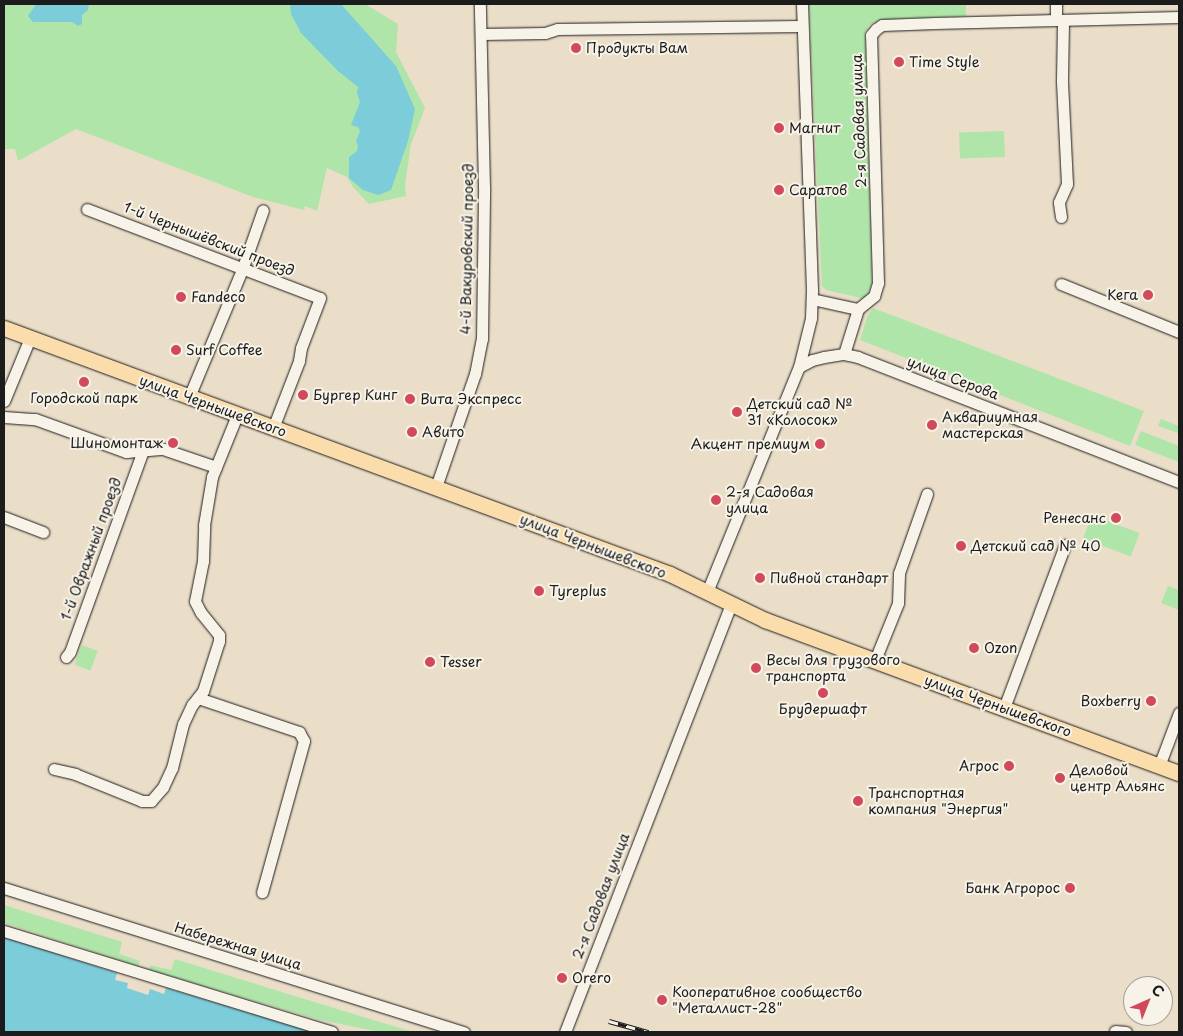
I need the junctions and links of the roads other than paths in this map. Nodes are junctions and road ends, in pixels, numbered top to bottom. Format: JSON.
{"nodes":[{"id":1,"x":480,"y":4,"type":"edge"},
{"id":2,"x":802,"y":4,"type":"edge"},
{"id":3,"x":1056,"y":4,"type":"edge"},
{"id":4,"x":1179,"y":17,"type":"edge"},
{"id":5,"x":1059,"y":20,"type":"junction"},
{"id":6,"x":802,"y":26,"type":"junction"},
{"id":7,"x":482,"y":34,"type":"junction"},
{"id":8,"x":87,"y":209,"type":"dead end"},
{"id":9,"x":263,"y":210,"type":"dead end"},
{"id":10,"x":1061,"y":217,"type":"dead end"},
{"id":11,"x":243,"y":267,"type":"junction"},
{"id":12,"x":1061,"y":284,"type":"dead end"},
{"id":13,"x":812,"y":299,"type":"junction"},
{"id":14,"x":858,"y":310,"type":"junction"},
{"id":15,"x":4,"y":328,"type":"edge"},
{"id":16,"x":1179,"y":332,"type":"edge"},
{"id":17,"x":30,"y":338,"type":"junction"},
{"id":18,"x":844,"y":354,"type":"junction"},
{"id":19,"x":799,"y":367,"type":"junction"},
{"id":20,"x":189,"y":397,"type":"junction"},
{"id":21,"x":4,"y":401,"type":"edge"},
{"id":22,"x":237,"y":415,"type":"junction"},
{"id":23,"x":4,"y":417,"type":"edge"},
{"id":24,"x":272,"y":428,"type":"junction"},
{"id":25,"x":142,"y":450,"type":"junction"},
{"id":26,"x":216,"y":468,"type":"junction"},
{"id":27,"x":1179,"y":482,"type":"edge"},
{"id":28,"x":436,"y":487,"type":"junction"},
{"id":29,"x":926,"y":494,"type":"dead end"},
{"id":30,"x":4,"y":518,"type":"edge"},
{"id":31,"x":43,"y":532,"type":"dead end"},
{"id":32,"x":1065,"y":545,"type":"dead end"},
{"id":33,"x":707,"y":592,"type":"junction"},
{"id":34,"x":732,"y":604,"type":"junction"},
{"id":35,"x":66,"y":657,"type":"dead end"},
{"id":36,"x":875,"y":660,"type":"junction"},
{"id":37,"x":198,"y":698,"type":"junction"},
{"id":38,"x":1004,"y":708,"type":"junction"},
{"id":39,"x":1179,"y":713,"type":"edge"},
{"id":40,"x":1159,"y":766,"type":"junction"},
{"id":41,"x":54,"y":769,"type":"dead end"},
{"id":42,"x":1179,"y":773,"type":"edge"},
{"id":43,"x":4,"y":888,"type":"edge"},
{"id":44,"x":262,"y":892,"type":"dead end"},
{"id":45,"x":4,"y":931,"type":"edge"},
{"id":46,"x":332,"y":1032,"type":"edge"},
{"id":47,"x":464,"y":1032,"type":"edge"},
{"id":48,"x":565,"y":1032,"type":"edge"}],
"edges":[{"from":1,"to":7,"type":"street","name":"4-й Вакуровский проезд"},
{"from":2,"to":6,"type":"street"},
{"from":3,"to":5,"type":"street"},
{"from":4,"to":5,"type":"street"},
{"from":5,"to":10,"type":"street"},
{"from":5,"to":14,"type":"street","name":"2-я Садовая улица"},
{"from":6,"to":7,"type":"street"},
{"from":6,"to":13,"type":"street"},
{"from":7,"to":28,"type":"street","name":"4-й Вакуровский проезд"},
{"from":8,"to":11,"type":"street","name":"1-й Чернышёвский проезд"},
{"from":9,"to":11,"type":"street"},
{"from":11,"to":20,"type":"street"},
{"from":11,"to":24,"type":"street","name":"1-й Чернышёвский проезд"},
{"from":12,"to":16,"type":"street"},
{"from":13,"to":14,"type":"street"},
{"from":13,"to":19,"type":"street"},
{"from":14,"to":18,"type":"street","name":"2-я Садовая улица"},
{"from":15,"to":17,"type":"main road","name":"улица Чернышевского"},
{"from":17,"to":20,"type":"main road","name":"улица Чернышевского"},
{"from":17,"to":21,"type":"street"},
{"from":18,"to":19,"type":"street","name":"улица Серова"},
{"from":18,"to":27,"type":"street","name":"улица Серова"},
{"from":19,"to":33,"type":"street"},
{"from":20,"to":22,"type":"main road","name":"улица Чернышевского"},
{"from":22,"to":24,"type":"main road","name":"улица Чернышевского"},
{"from":22,"to":26,"type":"street"},
{"from":23,"to":25,"type":"street"},
{"from":24,"to":28,"type":"main road","name":"улица Чернышевского"},
{"from":25,"to":26,"type":"street"},
{"from":25,"to":35,"type":"street","name":"1-й Овражный проезд"},
{"from":26,"to":37,"type":"street"},
{"from":28,"to":33,"type":"main road","name":"улица Чернышевского"},
{"from":29,"to":36,"type":"street"},
{"from":30,"to":31,"type":"street"},
{"from":32,"to":38,"type":"street"},
{"from":33,"to":34,"type":"main road","name":"улица Чернышевского"},
{"from":34,"to":36,"type":"main road","name":"улица Чернышевского"},
{"from":34,"to":48,"type":"street","name":"2-я Садовая улица"},
{"from":36,"to":38,"type":"main road","name":"улица Чернышевского"},
{"from":37,"to":41,"type":"street"},
{"from":37,"to":44,"type":"street"},
{"from":38,"to":40,"type":"main road","name":"улица Чернышевского"},
{"from":39,"to":40,"type":"street"},
{"from":40,"to":42,"type":"main road","name":"улица Чернышевского"},
{"from":43,"to":47,"type":"street","name":"Набережная улица"},
{"from":45,"to":46,"type":"street"}]}
